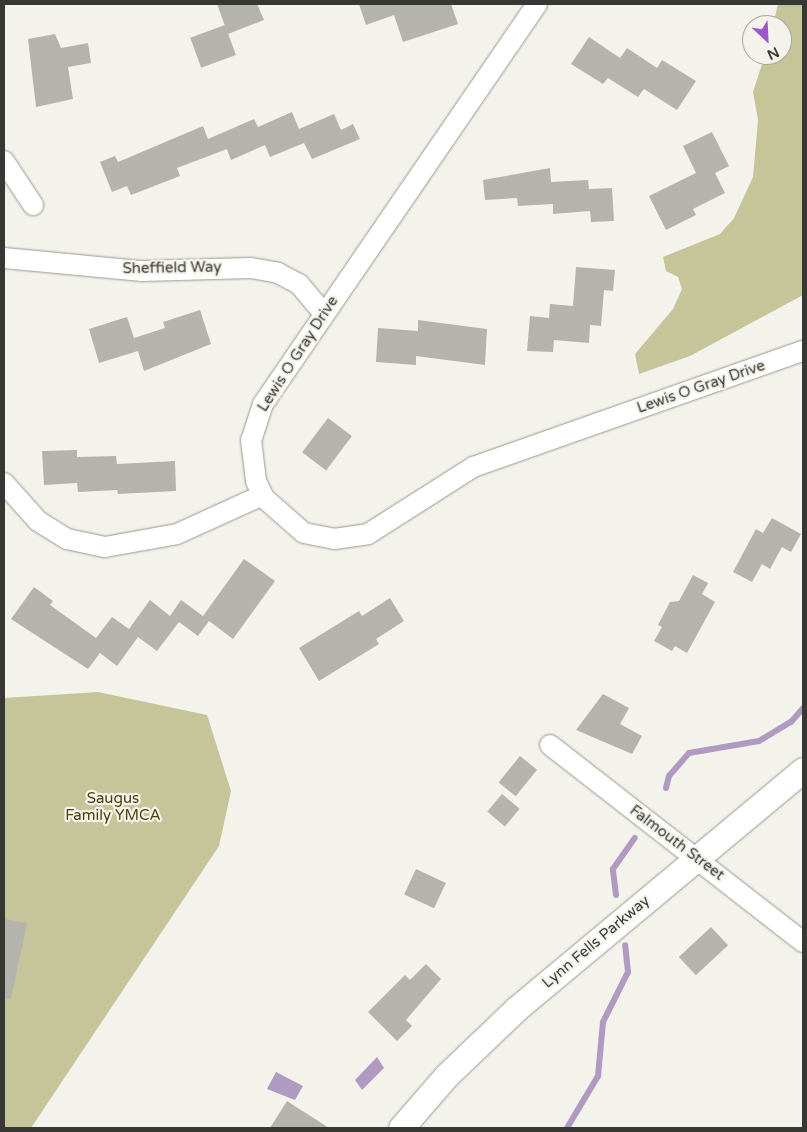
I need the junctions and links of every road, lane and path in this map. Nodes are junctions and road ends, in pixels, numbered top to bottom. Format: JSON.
{"nodes":[{"id":1,"x":536,"y":4,"type":"edge"},
{"id":2,"x":4,"y":160,"type":"edge"},
{"id":3,"x":33,"y":205,"type":"dead end"},
{"id":4,"x":4,"y":258,"type":"edge"},
{"id":5,"x":324,"y":314,"type":"junction"},
{"id":6,"x":803,"y":351,"type":"edge"},
{"id":7,"x":4,"y":483,"type":"edge"},
{"id":8,"x":263,"y":495,"type":"junction"},
{"id":9,"x":550,"y":745,"type":"dead end"},
{"id":10,"x":803,"y":770,"type":"edge"},
{"id":11,"x":696,"y":859,"type":"junction"},
{"id":12,"x":803,"y":942,"type":"edge"},
{"id":13,"x":402,"y":1128,"type":"edge"}],
"edges":[{"from":1,"to":5,"type":"street","name":"Lewis O Gray Drive"},
{"from":2,"to":3,"type":"street"},
{"from":4,"to":5,"type":"street","name":"Sheffield Way"},
{"from":5,"to":8,"type":"street","name":"Lewis O Gray Drive"},
{"from":6,"to":8,"type":"street","name":"Lewis O Gray Drive"},
{"from":7,"to":8,"type":"street"},
{"from":9,"to":11,"type":"street","name":"Falmouth Street"},
{"from":10,"to":11,"type":"main road","name":"Lynn Fells Parkway"},
{"from":11,"to":12,"type":"street","name":"Falmouth Street"},
{"from":11,"to":13,"type":"main road","name":"Lynn Fells Parkway"}]}
